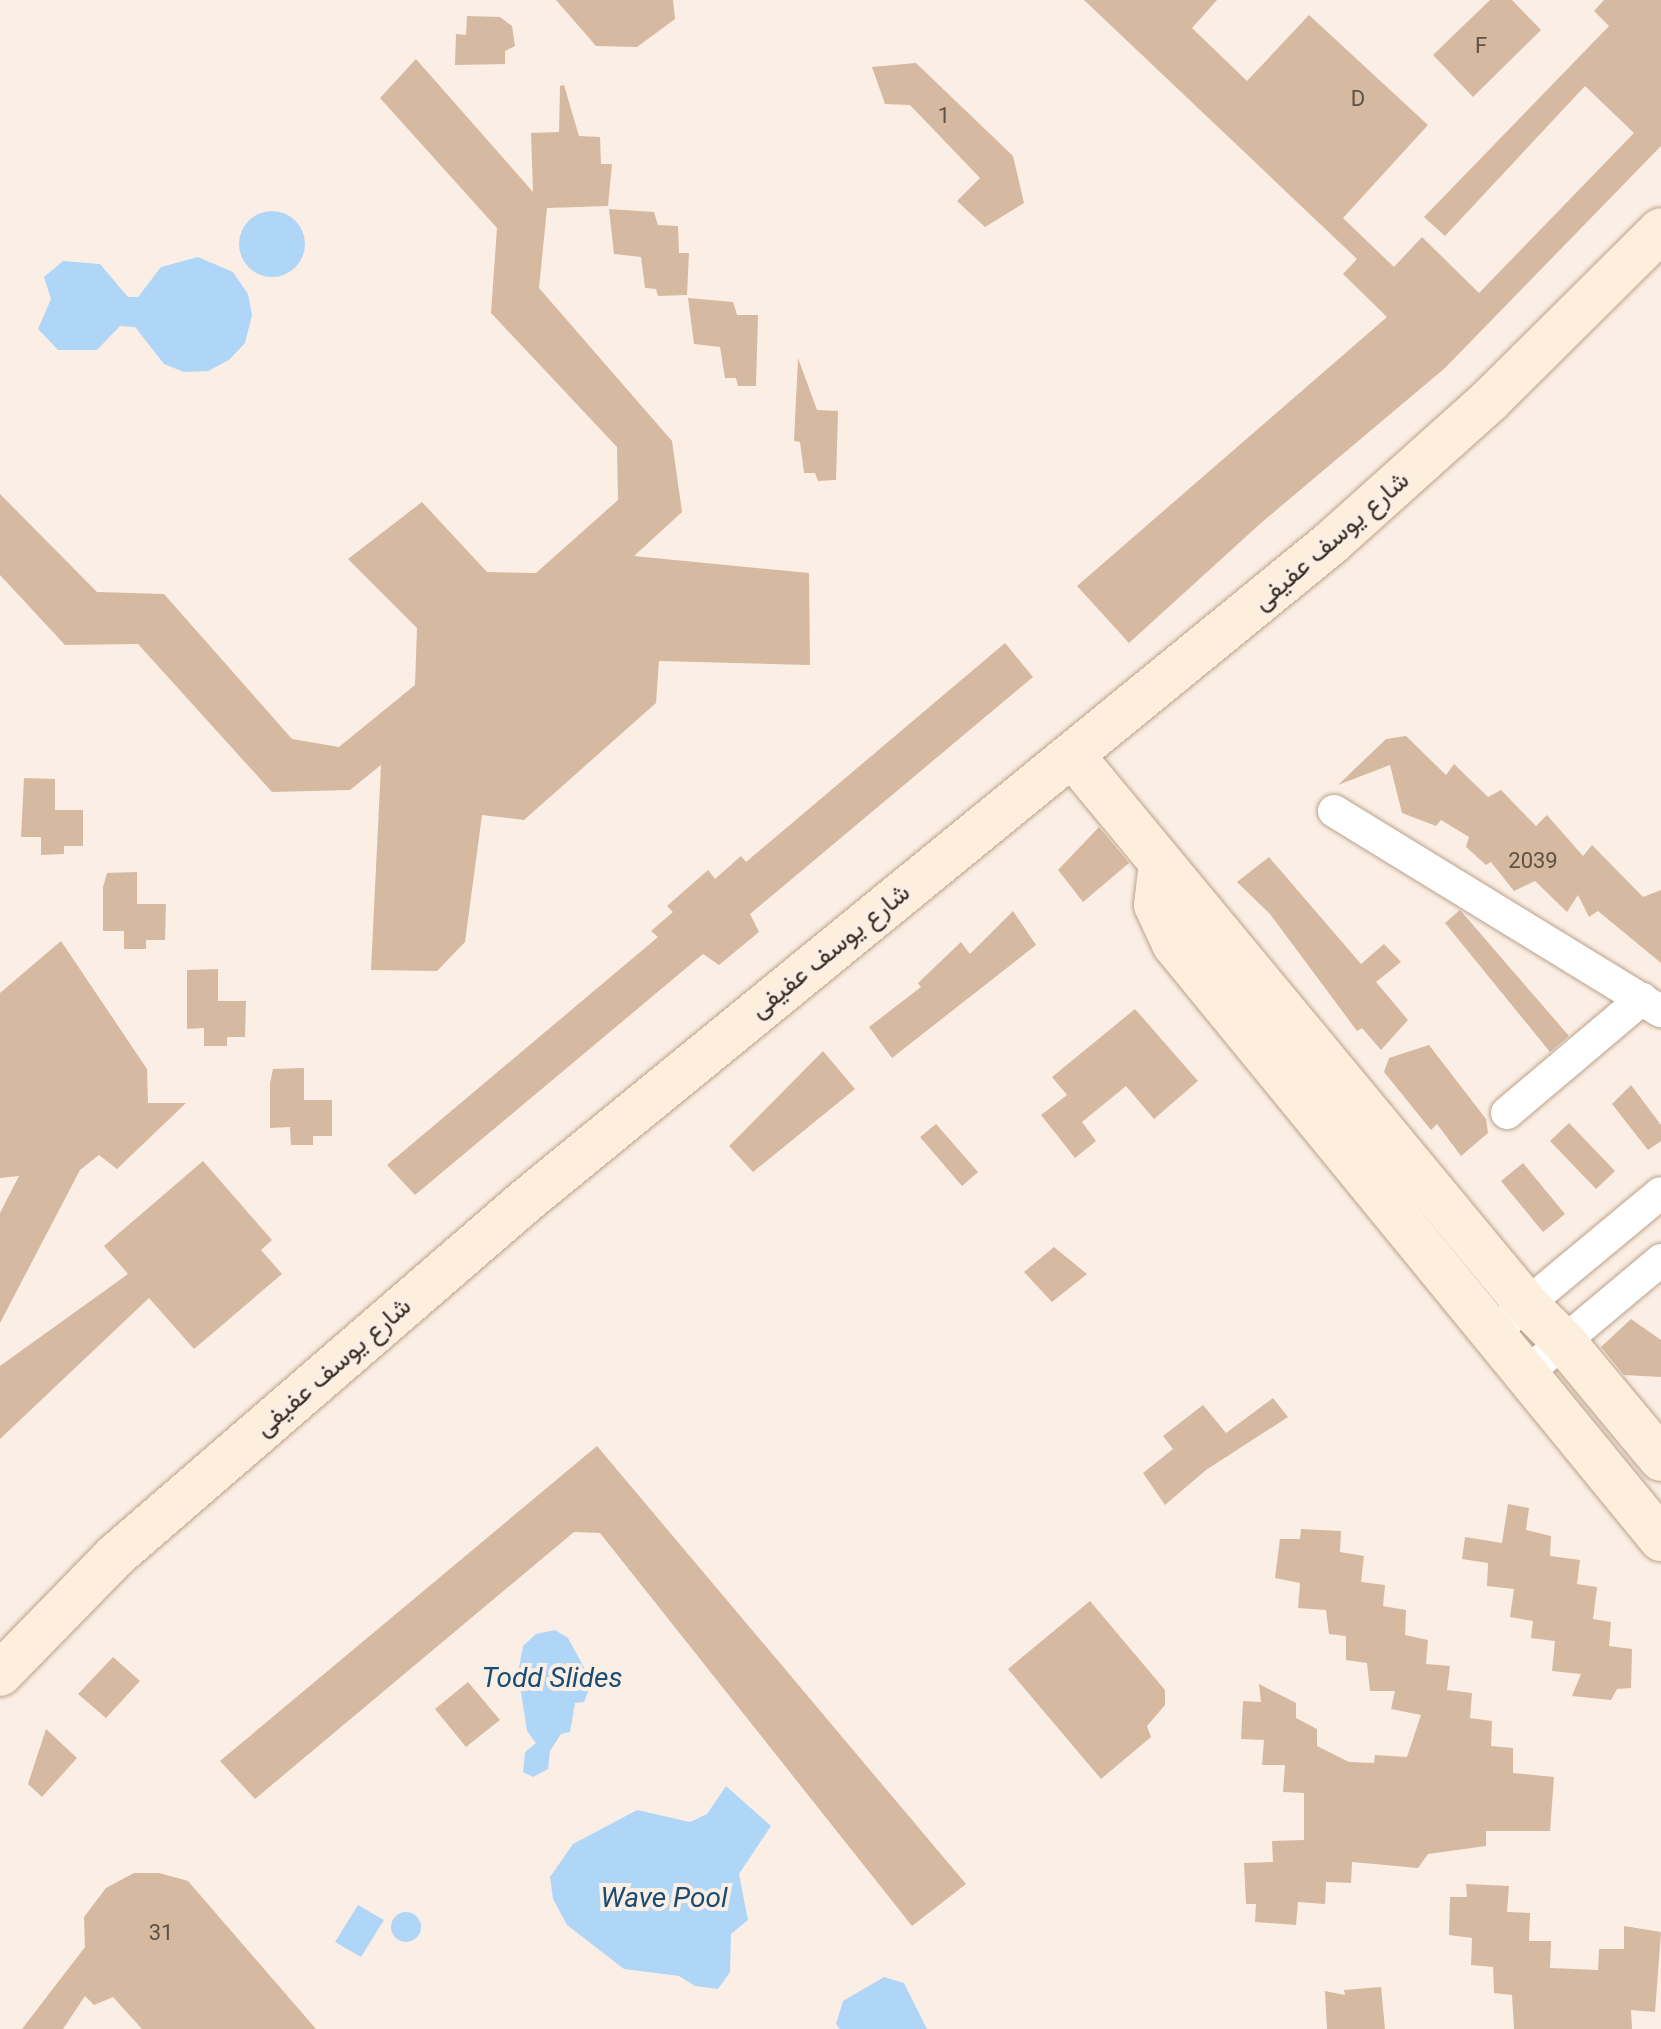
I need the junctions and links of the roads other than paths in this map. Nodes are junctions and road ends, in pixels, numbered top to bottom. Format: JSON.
{"nodes":[{"id":1,"x":1661,"y":230,"type":"edge"},
{"id":2,"x":1072,"y":755,"type":"junction"},
{"id":3,"x":1334,"y":811,"type":"dead end"},
{"id":4,"x":1161,"y":863,"type":"junction"},
{"id":5,"x":1652,"y":1005,"type":"edge"},
{"id":6,"x":1507,"y":1113,"type":"dead end"},
{"id":7,"x":1661,"y":1193,"type":"edge"},
{"id":8,"x":1661,"y":1260,"type":"edge"},
{"id":9,"x":1527,"y":1305,"type":"junction"},
{"id":10,"x":1490,"y":1333,"type":"junction"},
{"id":11,"x":1564,"y":1342,"type":"junction"},
{"id":12,"x":1524,"y":1375,"type":"junction"},
{"id":13,"x":1661,"y":1459,"type":"edge"},
{"id":14,"x":1661,"y":1539,"type":"edge"},
{"id":15,"x":0,"y":1674,"type":"edge"}],
"edges":[{"from":1,"to":2,"type":"street","name":"شارع يوسف عفيفى"},
{"from":2,"to":4,"type":"street"},
{"from":2,"to":15,"type":"street","name":"شارع يوسف عفيفى"},
{"from":3,"to":5,"type":"street"},
{"from":4,"to":9,"type":"street"},
{"from":4,"to":10,"type":"street"},
{"from":5,"to":6,"type":"street"},
{"from":7,"to":9,"type":"street"},
{"from":8,"to":11,"type":"street"},
{"from":9,"to":10,"type":"street"},
{"from":9,"to":11,"type":"street"},
{"from":10,"to":12,"type":"street"},
{"from":11,"to":12,"type":"street"},
{"from":11,"to":13,"type":"street"},
{"from":12,"to":14,"type":"street"}]}
